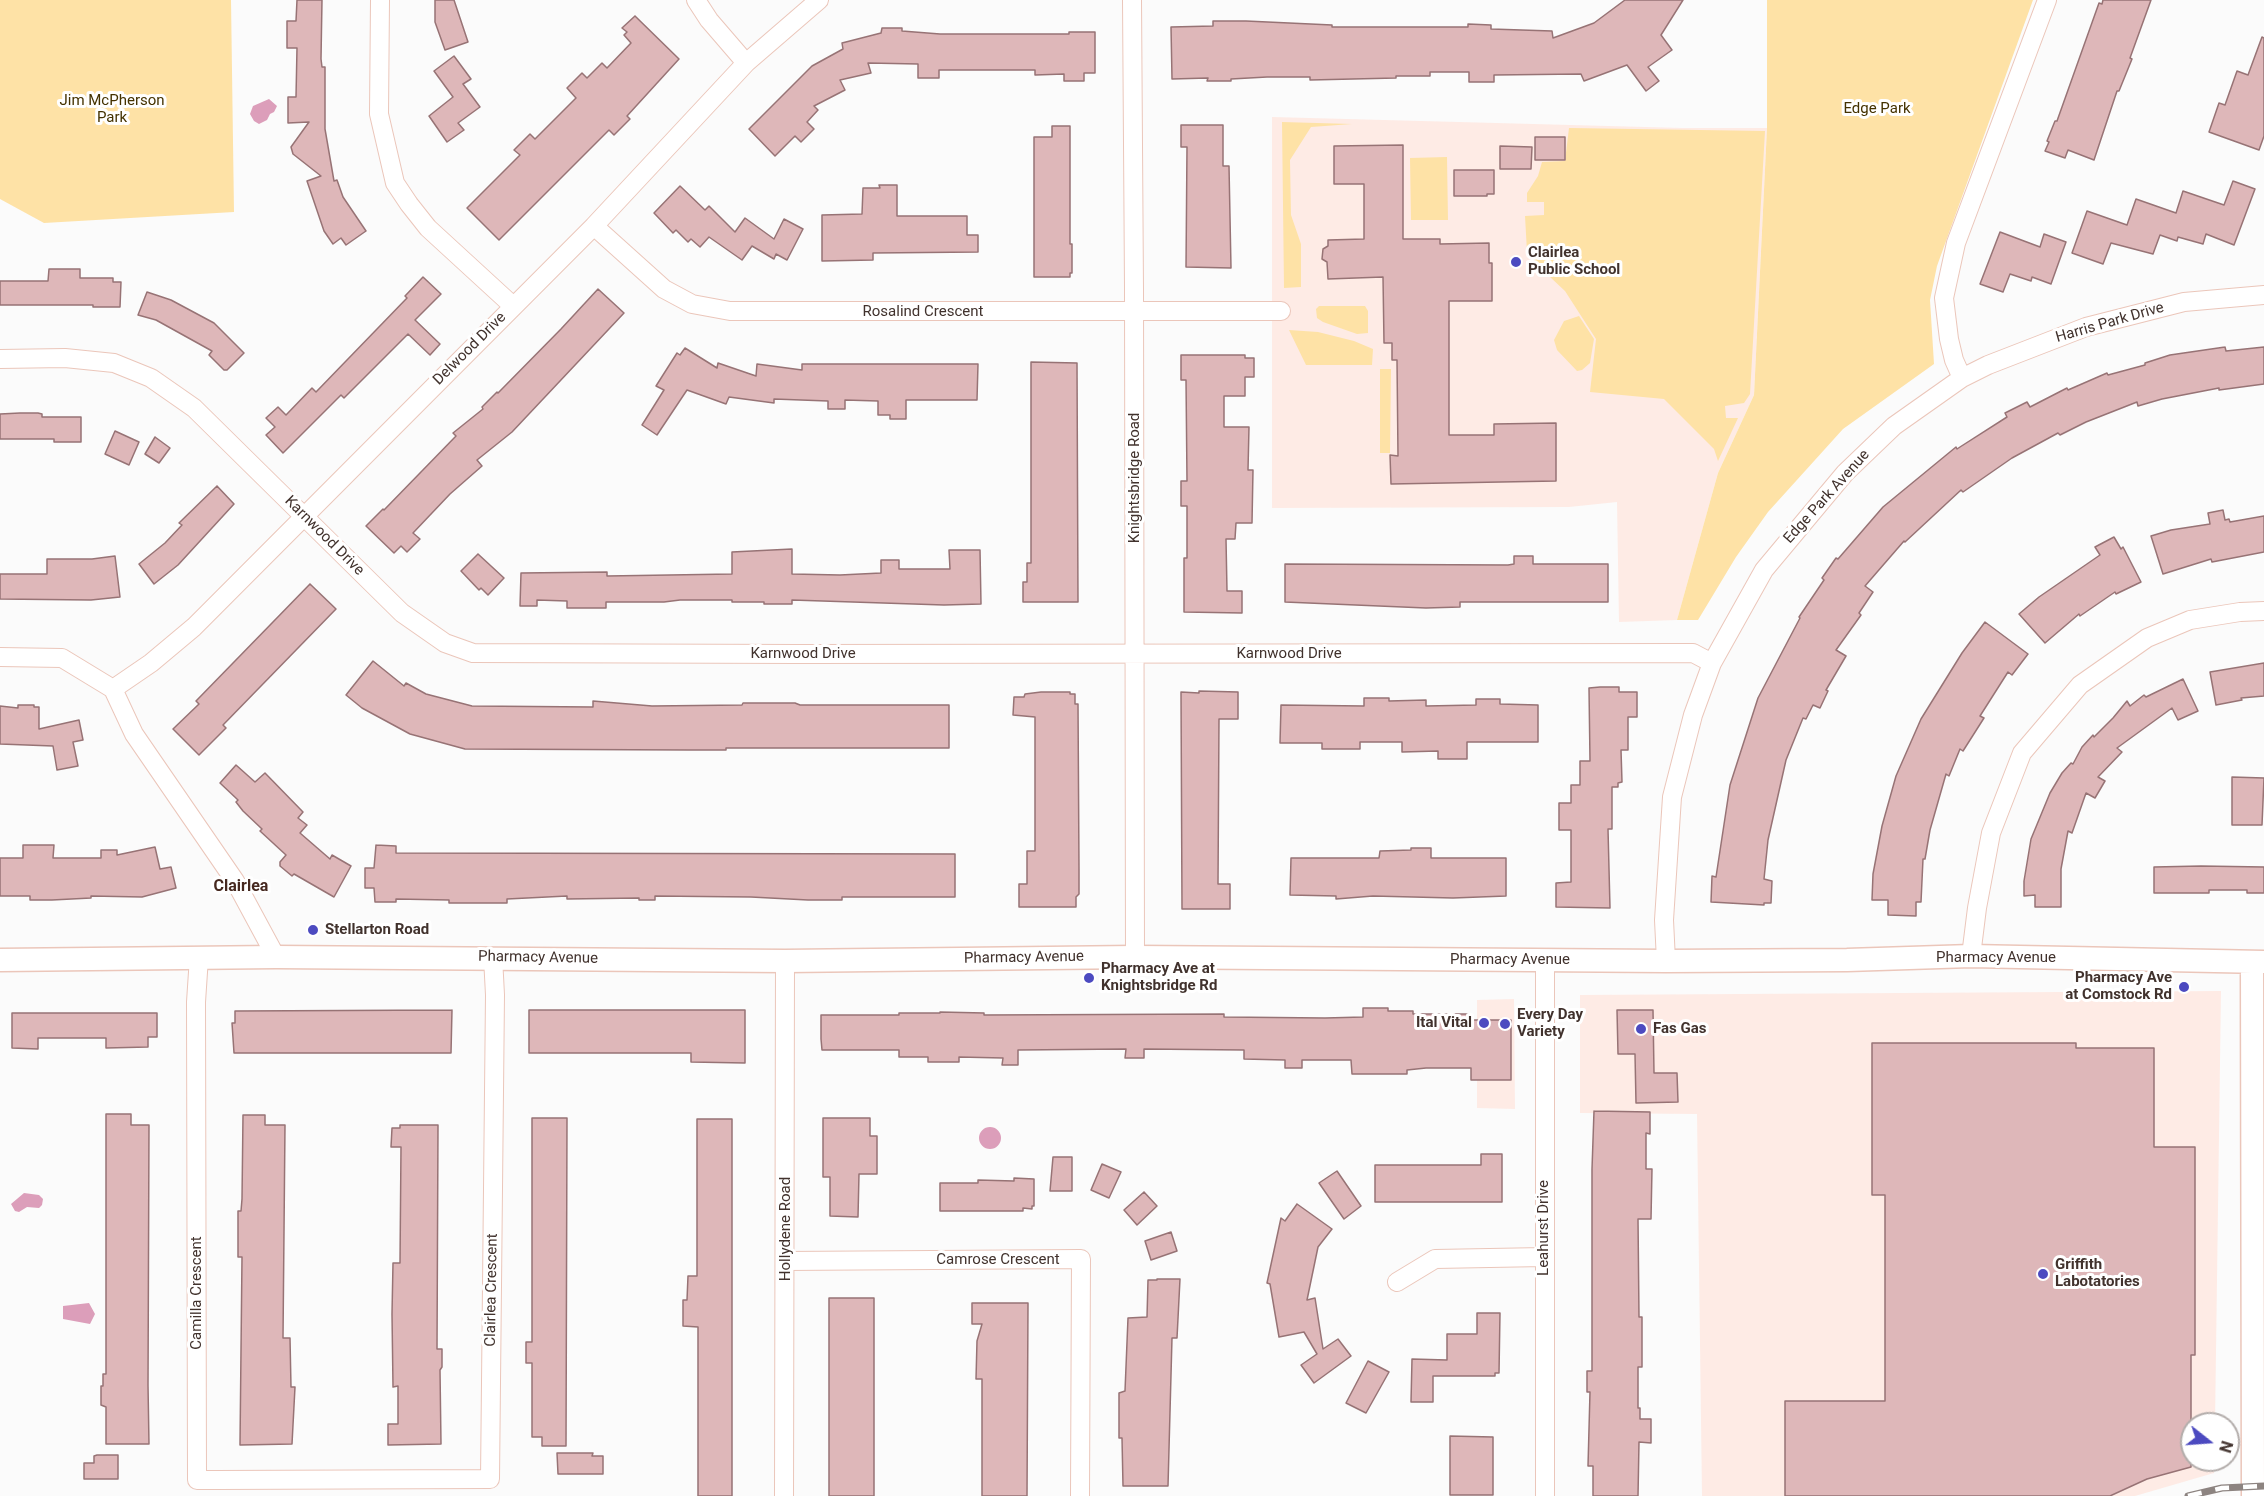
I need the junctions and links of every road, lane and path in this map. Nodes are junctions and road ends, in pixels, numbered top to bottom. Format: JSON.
{"nodes":[{"id":1,"x":381,"y":0,"type":"edge"},
{"id":2,"x":696,"y":0,"type":"edge"},
{"id":3,"x":819,"y":0,"type":"edge"},
{"id":4,"x":1132,"y":0,"type":"edge"},
{"id":5,"x":2047,"y":0,"type":"edge"},
{"id":6,"x":746,"y":63,"type":"junction"},
{"id":7,"x":594,"y":226,"type":"junction"},
{"id":8,"x":2264,"y":294,"type":"edge"},
{"id":9,"x":513,"y":306,"type":"junction"},
{"id":10,"x":1134,"y":311,"type":"junction"},
{"id":11,"x":1281,"y":311,"type":"dead end"},
{"id":12,"x":0,"y":359,"type":"edge"},
{"id":13,"x":1962,"y":378,"type":"junction"},
{"id":14,"x":304,"y":517,"type":"junction"},
{"id":15,"x":2264,"y":611,"type":"edge"},
{"id":16,"x":1136,"y":653,"type":"junction"},
{"id":17,"x":0,"y":657,"type":"edge"},
{"id":18,"x":1712,"y":663,"type":"junction"},
{"id":19,"x":113,"y":688,"type":"junction"},
{"id":20,"x":1971,"y":956,"type":"junction"},
{"id":21,"x":199,"y":957,"type":"junction"},
{"id":22,"x":276,"y":957,"type":"junction"},
{"id":23,"x":493,"y":957,"type":"junction"},
{"id":24,"x":1135,"y":957,"type":"junction"},
{"id":25,"x":0,"y":960,"type":"edge"},
{"id":26,"x":785,"y":961,"type":"junction"},
{"id":27,"x":1545,"y":961,"type":"junction"},
{"id":28,"x":1666,"y":961,"type":"junction"},
{"id":29,"x":2258,"y":962,"type":"edge"},
{"id":30,"x":1544,"y":1257,"type":"junction"},
{"id":31,"x":786,"y":1261,"type":"junction"},
{"id":32,"x":1397,"y":1282,"type":"dead end"},
{"id":33,"x":346,"y":1487,"type":"edge"},
{"id":34,"x":784,"y":1496,"type":"edge"},
{"id":35,"x":1080,"y":1496,"type":"edge"},
{"id":36,"x":1545,"y":1496,"type":"edge"},
{"id":37,"x":2253,"y":1496,"type":"edge"}],
"edges":[{"from":1,"to":9,"type":"street"},
{"from":2,"to":6,"type":"street"},
{"from":3,"to":6,"type":"street","name":"Delwood Drive"},
{"from":4,"to":10,"type":"street","name":"Knightsbridge Road"},
{"from":5,"to":13,"type":"street"},
{"from":6,"to":7,"type":"street","name":"Delwood Drive"},
{"from":7,"to":9,"type":"street","name":"Delwood Drive"},
{"from":7,"to":10,"type":"street","name":"Rosalind Crescent"},
{"from":8,"to":13,"type":"street","name":"Harris Park Drive"},
{"from":9,"to":14,"type":"street","name":"Delwood Drive"},
{"from":10,"to":11,"type":"street","name":"Rosalind Crescent"},
{"from":10,"to":16,"type":"street","name":"Knightsbridge Road"},
{"from":12,"to":14,"type":"street","name":"Karnwood Drive"},
{"from":13,"to":18,"type":"street","name":"Edge Park Avenue"},
{"from":14,"to":16,"type":"street","name":"Karnwood Drive"},
{"from":14,"to":19,"type":"street","name":"Delwood Drive"},
{"from":15,"to":20,"type":"street"},
{"from":16,"to":18,"type":"street","name":"Karnwood Drive"},
{"from":16,"to":24,"type":"street","name":"Knightsbridge Road"},
{"from":17,"to":19,"type":"street"},
{"from":18,"to":28,"type":"street","name":"Edge Park Avenue"},
{"from":19,"to":22,"type":"street"},
{"from":20,"to":28,"type":"street","name":"Pharmacy Avenue"},
{"from":20,"to":29,"type":"street","name":"Pharmacy Avenue"},
{"from":21,"to":22,"type":"street","name":"Pharmacy Avenue"},
{"from":21,"to":25,"type":"street","name":"Pharmacy Avenue"},
{"from":21,"to":33,"type":"street","name":"Camilla Crescent"},
{"from":22,"to":23,"type":"street","name":"Pharmacy Avenue"},
{"from":23,"to":26,"type":"street","name":"Pharmacy Avenue"},
{"from":23,"to":33,"type":"street","name":"Clairlea Crescent"},
{"from":24,"to":26,"type":"street","name":"Pharmacy Avenue"},
{"from":24,"to":27,"type":"street","name":"Pharmacy Avenue"},
{"from":26,"to":31,"type":"street","name":"Hollydene Road"},
{"from":27,"to":28,"type":"street","name":"Pharmacy Avenue"},
{"from":27,"to":30,"type":"street","name":"Leahurst Drive"},
{"from":29,"to":37,"type":"street"},
{"from":30,"to":32,"type":"street"},
{"from":30,"to":36,"type":"street","name":"Leahurst Drive"},
{"from":31,"to":34,"type":"street","name":"Hollydene Road"},
{"from":31,"to":35,"type":"street","name":"Camrose Crescent"}]}
